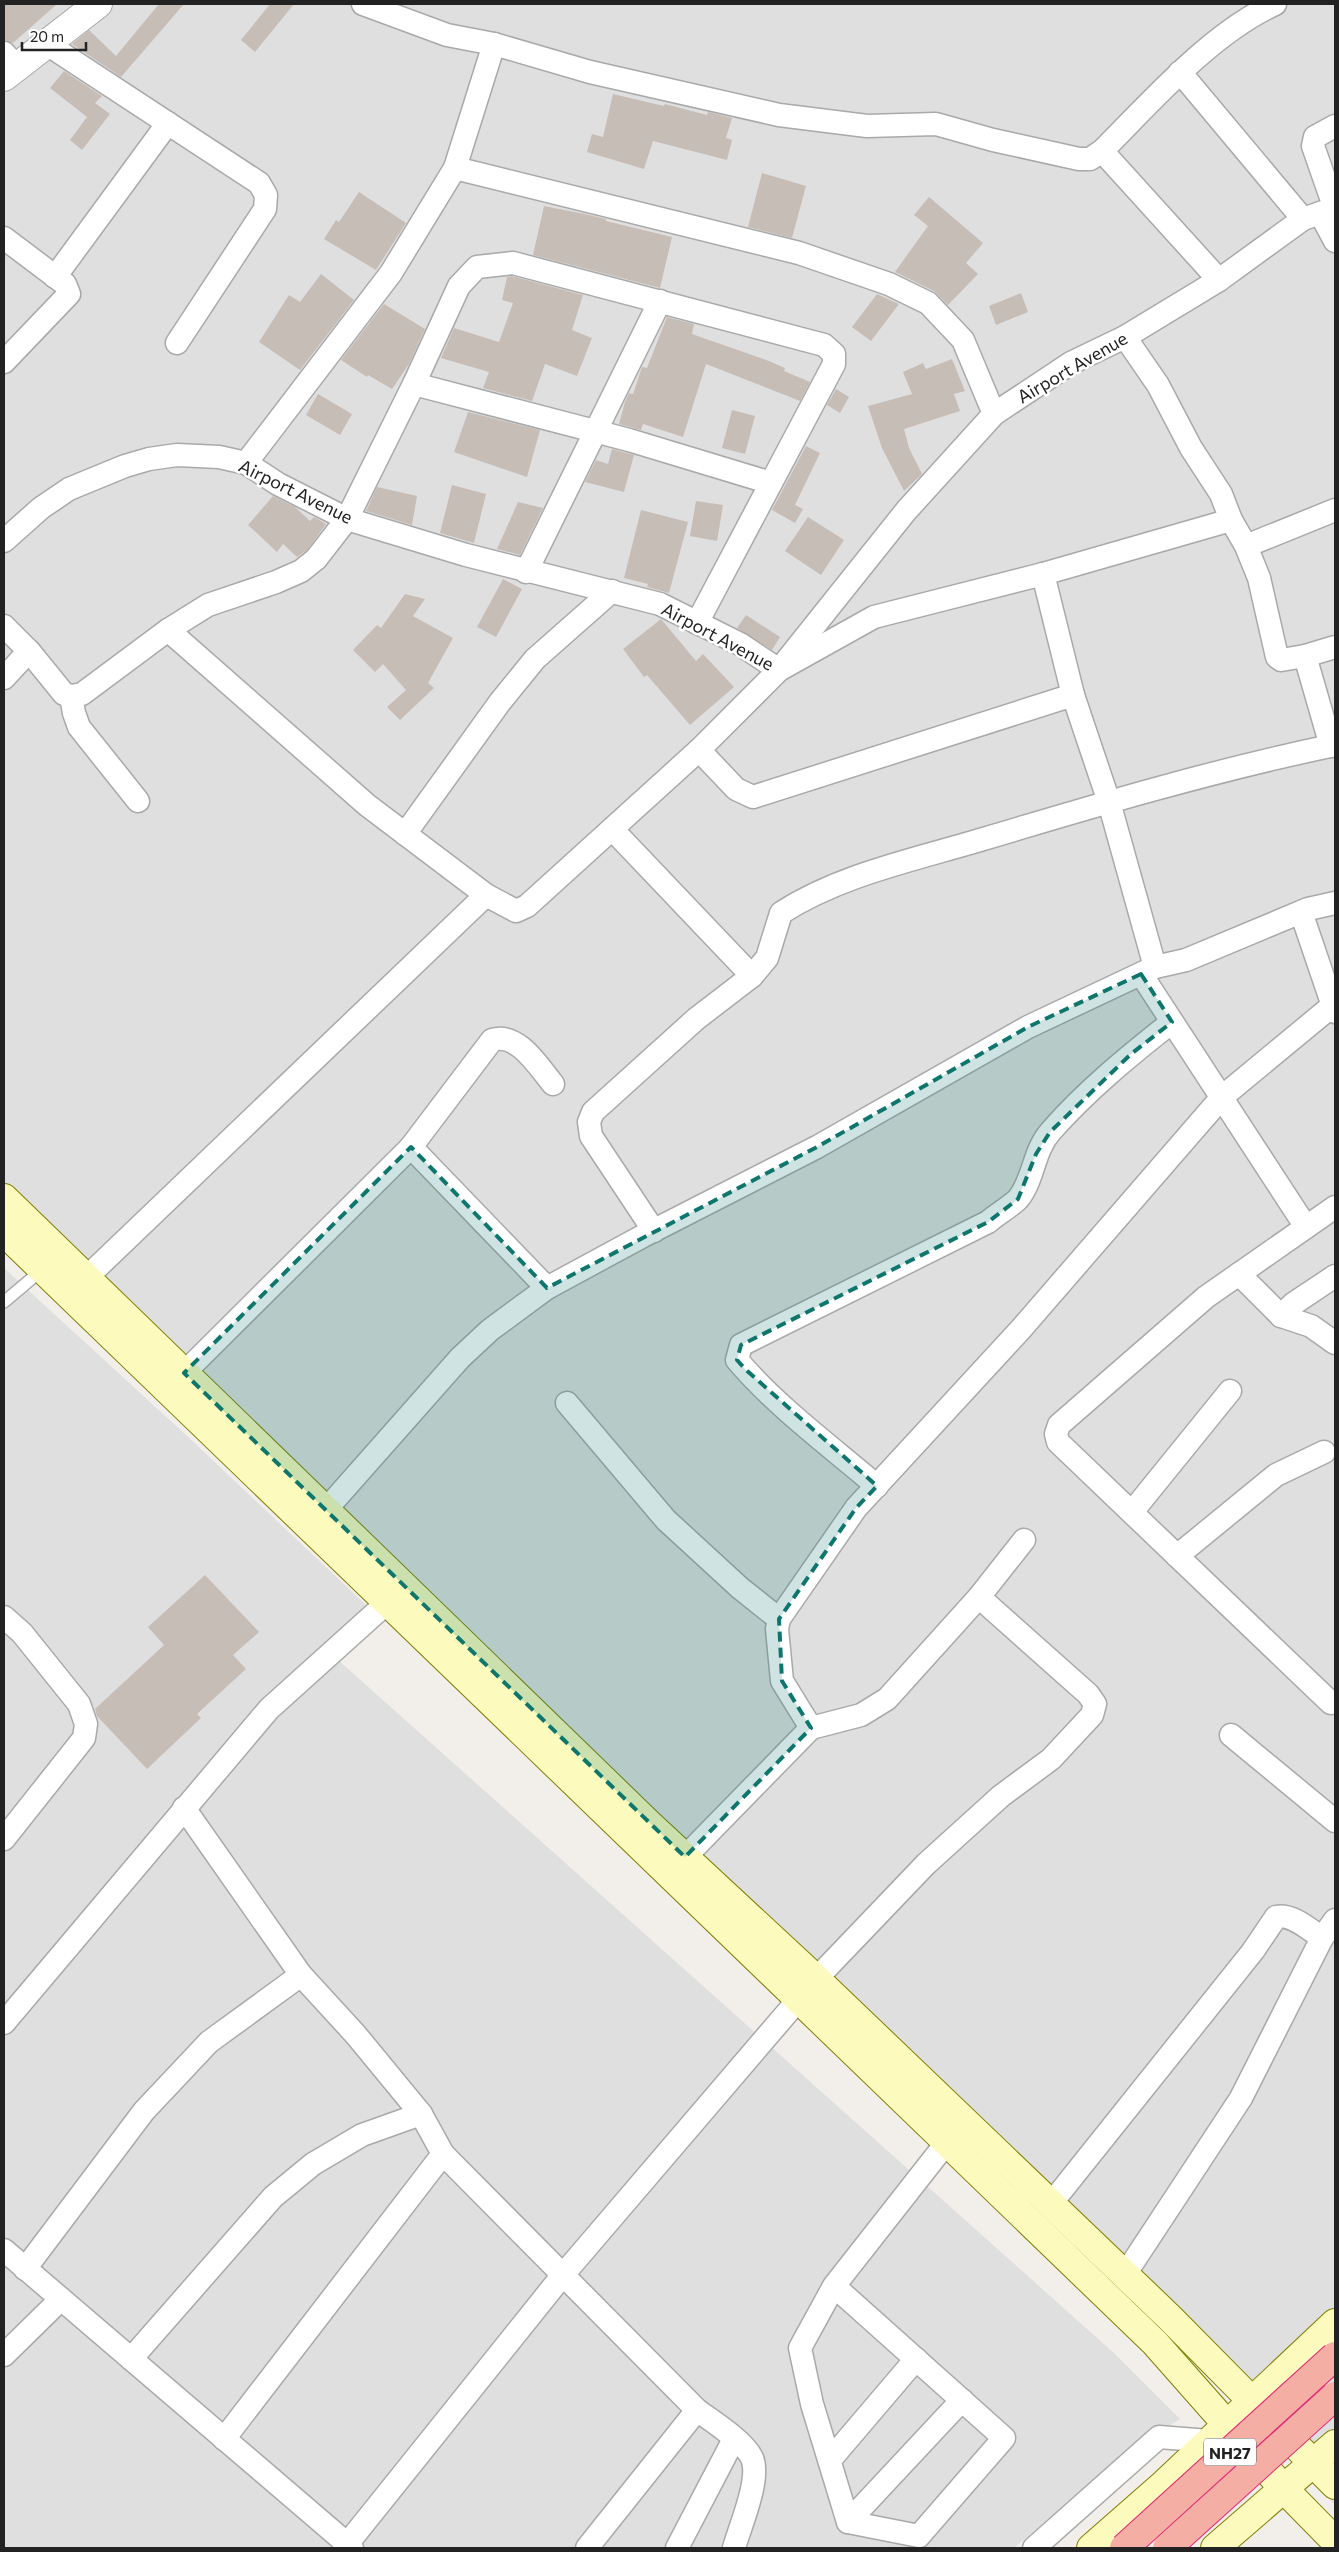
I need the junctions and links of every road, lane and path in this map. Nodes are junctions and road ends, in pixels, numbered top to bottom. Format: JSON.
{"nodes":[{"id":1,"x":363,"y":4,"type":"edge"},
{"id":2,"x":1275,"y":4,"type":"edge"},
{"id":3,"x":86,"y":7,"type":"edge"},
{"id":4,"x":1249,"y":9,"type":"edge"},
{"id":5,"x":47,"y":44,"type":"junction"},
{"id":6,"x":494,"y":44,"type":"junction"},
{"id":7,"x":8,"y":66,"type":"edge"},
{"id":8,"x":1180,"y":72,"type":"junction"},
{"id":9,"x":168,"y":123,"type":"junction"},
{"id":10,"x":1335,"y":126,"type":"edge"},
{"id":11,"x":1102,"y":151,"type":"junction"},
{"id":12,"x":455,"y":168,"type":"junction"},
{"id":13,"x":1323,"y":212,"type":"edge"},
{"id":14,"x":4,"y":238,"type":"edge"},
{"id":15,"x":1335,"y":241,"type":"edge"},
{"id":16,"x":55,"y":277,"type":"junction"},
{"id":17,"x":1219,"y":280,"type":"junction"},
{"id":18,"x":660,"y":301,"type":"junction"},
{"id":19,"x":1124,"y":337,"type":"junction"},
{"id":20,"x":177,"y":343,"type":"dead end"},
{"id":21,"x":4,"y":362,"type":"edge"},
{"id":22,"x":414,"y":384,"type":"junction"},
{"id":23,"x":994,"y":414,"type":"junction"},
{"id":24,"x":596,"y":431,"type":"junction"},
{"id":25,"x":246,"y":463,"type":"junction"},
{"id":26,"x":771,"y":483,"type":"junction"},
{"id":27,"x":1335,"y":510,"type":"edge"},
{"id":28,"x":347,"y":519,"type":"junction"},
{"id":29,"x":1231,"y":520,"type":"junction"},
{"id":30,"x":4,"y":541,"type":"edge"},
{"id":31,"x":1246,"y":546,"type":"junction"},
{"id":32,"x":526,"y":572,"type":"junction"},
{"id":33,"x":1043,"y":574,"type":"junction"},
{"id":34,"x":612,"y":591,"type":"junction"},
{"id":35,"x":697,"y":623,"type":"junction"},
{"id":36,"x":4,"y":626,"type":"edge"},
{"id":37,"x":168,"y":630,"type":"junction"},
{"id":38,"x":1335,"y":647,"type":"edge"},
{"id":39,"x":29,"y":651,"type":"junction"},
{"id":40,"x":1305,"y":656,"type":"junction"},
{"id":41,"x":779,"y":670,"type":"junction"},
{"id":42,"x":4,"y":678,"type":"edge"},
{"id":43,"x":1073,"y":695,"type":"junction"},
{"id":44,"x":71,"y":696,"type":"junction"},
{"id":45,"x":1333,"y":745,"type":"edge"},
{"id":46,"x":699,"y":750,"type":"junction"},
{"id":47,"x":138,"y":802,"type":"dead end"},
{"id":48,"x":1109,"y":802,"type":"junction"},
{"id":49,"x":612,"y":829,"type":"junction"},
{"id":50,"x":405,"y":834,"type":"junction"},
{"id":51,"x":486,"y":896,"type":"junction"},
{"id":52,"x":1335,"y":903,"type":"edge"},
{"id":53,"x":1301,"y":912,"type":"junction"},
{"id":54,"x":1148,"y":971,"type":"junction"},
{"id":55,"x":752,"y":976,"type":"junction"},
{"id":56,"x":1334,"y":1009,"type":"edge"},
{"id":57,"x":1172,"y":1022,"type":"junction"},
{"id":58,"x":553,"y":1084,"type":"dead end"},
{"id":59,"x":1222,"y":1097,"type":"junction"},
{"id":60,"x":411,"y":1147,"type":"junction"},
{"id":61,"x":4,"y":1198,"type":"edge"},
{"id":62,"x":1335,"y":1207,"type":"edge"},
{"id":63,"x":1306,"y":1227,"type":"junction"},
{"id":64,"x":654,"y":1231,"type":"junction"},
{"id":65,"x":4,"y":1232,"type":"edge"},
{"id":66,"x":43,"y":1269,"type":"junction"},
{"id":67,"x":1239,"y":1274,"type":"junction"},
{"id":68,"x":1335,"y":1276,"type":"edge"},
{"id":69,"x":86,"y":1278,"type":"junction"},
{"id":70,"x":547,"y":1288,"type":"junction"},
{"id":71,"x":4,"y":1302,"type":"edge"},
{"id":72,"x":1281,"y":1316,"type":"junction"},
{"id":73,"x":1335,"y":1343,"type":"edge"},
{"id":74,"x":184,"y":1373,"type":"junction"},
{"id":75,"x":1230,"y":1391,"type":"dead end"},
{"id":76,"x":567,"y":1403,"type":"dead end"},
{"id":77,"x":1324,"y":1452,"type":"dead end"},
{"id":78,"x":877,"y":1486,"type":"junction"},
{"id":79,"x":1132,"y":1512,"type":"junction"},
{"id":80,"x":318,"y":1519,"type":"junction"},
{"id":81,"x":1024,"y":1540,"type":"dead end"},
{"id":82,"x":1177,"y":1556,"type":"junction"},
{"id":83,"x":396,"y":1594,"type":"junction"},
{"id":84,"x":979,"y":1597,"type":"junction"},
{"id":85,"x":4,"y":1617,"type":"edge"},
{"id":86,"x":779,"y":1620,"type":"junction"},
{"id":87,"x":1330,"y":1703,"type":"dead end"},
{"id":88,"x":811,"y":1728,"type":"junction"},
{"id":89,"x":1231,"y":1734,"type":"dead end"},
{"id":90,"x":184,"y":1808,"type":"junction"},
{"id":91,"x":1335,"y":1821,"type":"edge"},
{"id":92,"x":4,"y":1839,"type":"edge"},
{"id":93,"x":685,"y":1857,"type":"junction"},
{"id":94,"x":1329,"y":1929,"type":"edge"},
{"id":95,"x":301,"y":1975,"type":"junction"},
{"id":96,"x":816,"y":1979,"type":"junction"},
{"id":97,"x":798,"y":2000,"type":"junction"},
{"id":98,"x":4,"y":2023,"type":"edge"},
{"id":99,"x":421,"y":2114,"type":"junction"},
{"id":100,"x":947,"y":2142,"type":"junction"},
{"id":101,"x":443,"y":2154,"type":"junction"},
{"id":102,"x":1050,"y":2205,"type":"junction"},
{"id":103,"x":4,"y":2250,"type":"edge"},
{"id":104,"x":25,"y":2268,"type":"junction"},
{"id":105,"x":562,"y":2276,"type":"junction"},
{"id":106,"x":1124,"y":2276,"type":"junction"},
{"id":107,"x":834,"y":2286,"type":"junction"},
{"id":108,"x":61,"y":2299,"type":"junction"},
{"id":109,"x":1335,"y":2323,"type":"edge"},
{"id":110,"x":4,"y":2355,"type":"edge"},
{"id":111,"x":1335,"y":2356,"type":"edge"},
{"id":112,"x":131,"y":2359,"type":"junction"},
{"id":113,"x":916,"y":2359,"type":"junction"},
{"id":114,"x":1335,"y":2396,"type":"edge"},
{"id":115,"x":962,"y":2400,"type":"junction"},
{"id":116,"x":1252,"y":2400,"type":"junction"},
{"id":117,"x":697,"y":2410,"type":"junction"},
{"id":118,"x":1218,"y":2433,"type":"junction"},
{"id":119,"x":224,"y":2439,"type":"junction"},
{"id":120,"x":734,"y":2439,"type":"junction"},
{"id":121,"x":1335,"y":2444,"type":"edge"},
{"id":122,"x":830,"y":2460,"type":"junction"},
{"id":123,"x":1314,"y":2462,"type":"junction"},
{"id":124,"x":1335,"y":2485,"type":"edge"},
{"id":125,"x":1283,"y":2488,"type":"junction"},
{"id":126,"x":848,"y":2522,"type":"junction"},
{"id":127,"x":1335,"y":2541,"type":"edge"},
{"id":128,"x":348,"y":2547,"type":"edge"},
{"id":129,"x":587,"y":2548,"type":"edge"},
{"id":130,"x":677,"y":2548,"type":"edge"},
{"id":131,"x":734,"y":2548,"type":"edge"},
{"id":132,"x":1034,"y":2548,"type":"edge"},
{"id":133,"x":1091,"y":2548,"type":"edge"},
{"id":134,"x":1124,"y":2548,"type":"edge"},
{"id":135,"x":1167,"y":2548,"type":"edge"},
{"id":136,"x":1215,"y":2548,"type":"edge"}],
"edges":[{"from":1,"to":6,"type":"street"},
{"from":2,"to":4,"type":"street"},
{"from":3,"to":5,"type":"street"},
{"from":4,"to":8,"type":"street"},
{"from":5,"to":7,"type":"street"},
{"from":5,"to":9,"type":"street"},
{"from":6,"to":11,"type":"street"},
{"from":6,"to":12,"type":"street"},
{"from":8,"to":11,"type":"street"},
{"from":8,"to":13,"type":"street"},
{"from":9,"to":16,"type":"street"},
{"from":9,"to":20,"type":"street"},
{"from":10,"to":13,"type":"street"},
{"from":11,"to":17,"type":"street"},
{"from":12,"to":23,"type":"street"},
{"from":12,"to":25,"type":"street"},
{"from":13,"to":15,"type":"street"},
{"from":13,"to":17,"type":"street","name":"Airport Avenue"},
{"from":14,"to":16,"type":"street"},
{"from":16,"to":21,"type":"street"},
{"from":17,"to":19,"type":"street","name":"Airport Avenue"},
{"from":18,"to":22,"type":"street"},
{"from":18,"to":24,"type":"street"},
{"from":18,"to":26,"type":"street"},
{"from":19,"to":23,"type":"street","name":"Airport Avenue"},
{"from":19,"to":29,"type":"street"},
{"from":22,"to":24,"type":"street"},
{"from":22,"to":28,"type":"street"},
{"from":23,"to":41,"type":"street","name":"Airport Avenue"},
{"from":24,"to":26,"type":"street"},
{"from":24,"to":32,"type":"street"},
{"from":25,"to":28,"type":"street","name":"Airport Avenue"},
{"from":25,"to":30,"type":"street","name":"Airport Avenue"},
{"from":26,"to":35,"type":"street"},
{"from":27,"to":31,"type":"street"},
{"from":28,"to":32,"type":"street","name":"Airport Avenue"},
{"from":28,"to":37,"type":"street"},
{"from":29,"to":31,"type":"street"},
{"from":29,"to":33,"type":"street"},
{"from":31,"to":40,"type":"street"},
{"from":32,"to":34,"type":"street","name":"Airport Avenue"},
{"from":33,"to":41,"type":"street"},
{"from":33,"to":43,"type":"street"},
{"from":34,"to":35,"type":"street","name":"Airport Avenue"},
{"from":34,"to":50,"type":"street"},
{"from":35,"to":41,"type":"street","name":"Airport Avenue"},
{"from":36,"to":39,"type":"street"},
{"from":37,"to":44,"type":"street"},
{"from":37,"to":50,"type":"street"},
{"from":38,"to":40,"type":"street"},
{"from":39,"to":42,"type":"street"},
{"from":39,"to":44,"type":"street"},
{"from":40,"to":45,"type":"street"},
{"from":41,"to":46,"type":"street"},
{"from":43,"to":46,"type":"street"},
{"from":43,"to":48,"type":"street"},
{"from":44,"to":47,"type":"street"},
{"from":45,"to":48,"type":"street"},
{"from":46,"to":49,"type":"street"},
{"from":48,"to":54,"type":"street"},
{"from":48,"to":55,"type":"street"},
{"from":49,"to":51,"type":"street"},
{"from":49,"to":55,"type":"street"},
{"from":50,"to":51,"type":"street"},
{"from":51,"to":69,"type":"street"},
{"from":52,"to":53,"type":"street"},
{"from":53,"to":54,"type":"street"},
{"from":53,"to":56,"type":"street"},
{"from":54,"to":57,"type":"street"},
{"from":54,"to":64,"type":"street"},
{"from":55,"to":64,"type":"street"},
{"from":56,"to":59,"type":"street"},
{"from":57,"to":59,"type":"street"},
{"from":57,"to":78,"type":"street"},
{"from":58,"to":60,"type":"street"},
{"from":59,"to":63,"type":"street"},
{"from":59,"to":78,"type":"street"},
{"from":60,"to":70,"type":"street"},
{"from":60,"to":74,"type":"street"},
{"from":61,"to":69,"type":"main road"},
{"from":62,"to":63,"type":"street"},
{"from":63,"to":67,"type":"street"},
{"from":64,"to":70,"type":"street"},
{"from":65,"to":66,"type":"main road"},
{"from":66,"to":71,"type":"lane"},
{"from":66,"to":80,"type":"main road"},
{"from":67,"to":72,"type":"street"},
{"from":67,"to":79,"type":"street"},
{"from":68,"to":72,"type":"street"},
{"from":69,"to":74,"type":"main road"},
{"from":70,"to":80,"type":"street"},
{"from":72,"to":73,"type":"street"},
{"from":74,"to":80,"type":"main road"},
{"from":75,"to":79,"type":"street"},
{"from":76,"to":86,"type":"street"},
{"from":77,"to":82,"type":"street"},
{"from":78,"to":86,"type":"street"},
{"from":79,"to":82,"type":"street"},
{"from":80,"to":83,"type":"main road"},
{"from":81,"to":84,"type":"street"},
{"from":82,"to":87,"type":"street"},
{"from":83,"to":90,"type":"street"},
{"from":83,"to":93,"type":"main road"},
{"from":83,"to":97,"type":"main road"},
{"from":84,"to":88,"type":"street"},
{"from":84,"to":96,"type":"street"},
{"from":85,"to":92,"type":"street"},
{"from":86,"to":88,"type":"street"},
{"from":88,"to":93,"type":"street"},
{"from":89,"to":91,"type":"street"},
{"from":90,"to":95,"type":"street"},
{"from":90,"to":98,"type":"street"},
{"from":93,"to":96,"type":"main road"},
{"from":94,"to":102,"type":"street"},
{"from":94,"to":106,"type":"street"},
{"from":95,"to":99,"type":"street"},
{"from":95,"to":104,"type":"street"},
{"from":96,"to":97,"type":"street"},
{"from":96,"to":102,"type":"main road"},
{"from":97,"to":100,"type":"main road"},
{"from":97,"to":105,"type":"street"},
{"from":99,"to":101,"type":"street"},
{"from":99,"to":112,"type":"street"},
{"from":100,"to":107,"type":"street"},
{"from":100,"to":118,"type":"main road"},
{"from":101,"to":105,"type":"street"},
{"from":101,"to":119,"type":"street"},
{"from":102,"to":106,"type":"main road"},
{"from":103,"to":104,"type":"street"},
{"from":104,"to":108,"type":"street"},
{"from":105,"to":117,"type":"street"},
{"from":105,"to":128,"type":"street"},
{"from":106,"to":116,"type":"main road"},
{"from":107,"to":113,"type":"street"},
{"from":107,"to":122,"type":"street"},
{"from":108,"to":110,"type":"street"},
{"from":108,"to":112,"type":"street"},
{"from":109,"to":116,"type":"main road"},
{"from":111,"to":134,"type":"highway","number":"NH27","bridge":true},
{"from":112,"to":119,"type":"street"},
{"from":113,"to":115,"type":"street"},
{"from":113,"to":122,"type":"street"},
{"from":114,"to":135,"type":"highway","number":"NH27","bridge":true},
{"from":115,"to":126,"type":"street"},
{"from":115,"to":126,"type":"street"},
{"from":116,"to":118,"type":"main road"},
{"from":116,"to":123,"type":"main road"},
{"from":117,"to":120,"type":"street"},
{"from":117,"to":129,"type":"street"},
{"from":118,"to":125,"type":"main road"},
{"from":118,"to":132,"type":"street"},
{"from":118,"to":133,"type":"main road"},
{"from":119,"to":128,"type":"street"},
{"from":120,"to":130,"type":"street"},
{"from":120,"to":131,"type":"street"},
{"from":121,"to":123,"type":"main road"},
{"from":122,"to":126,"type":"street"},
{"from":123,"to":124,"type":"main road"},
{"from":123,"to":125,"type":"main road"},
{"from":125,"to":127,"type":"main road"},
{"from":125,"to":136,"type":"main road"}]}
